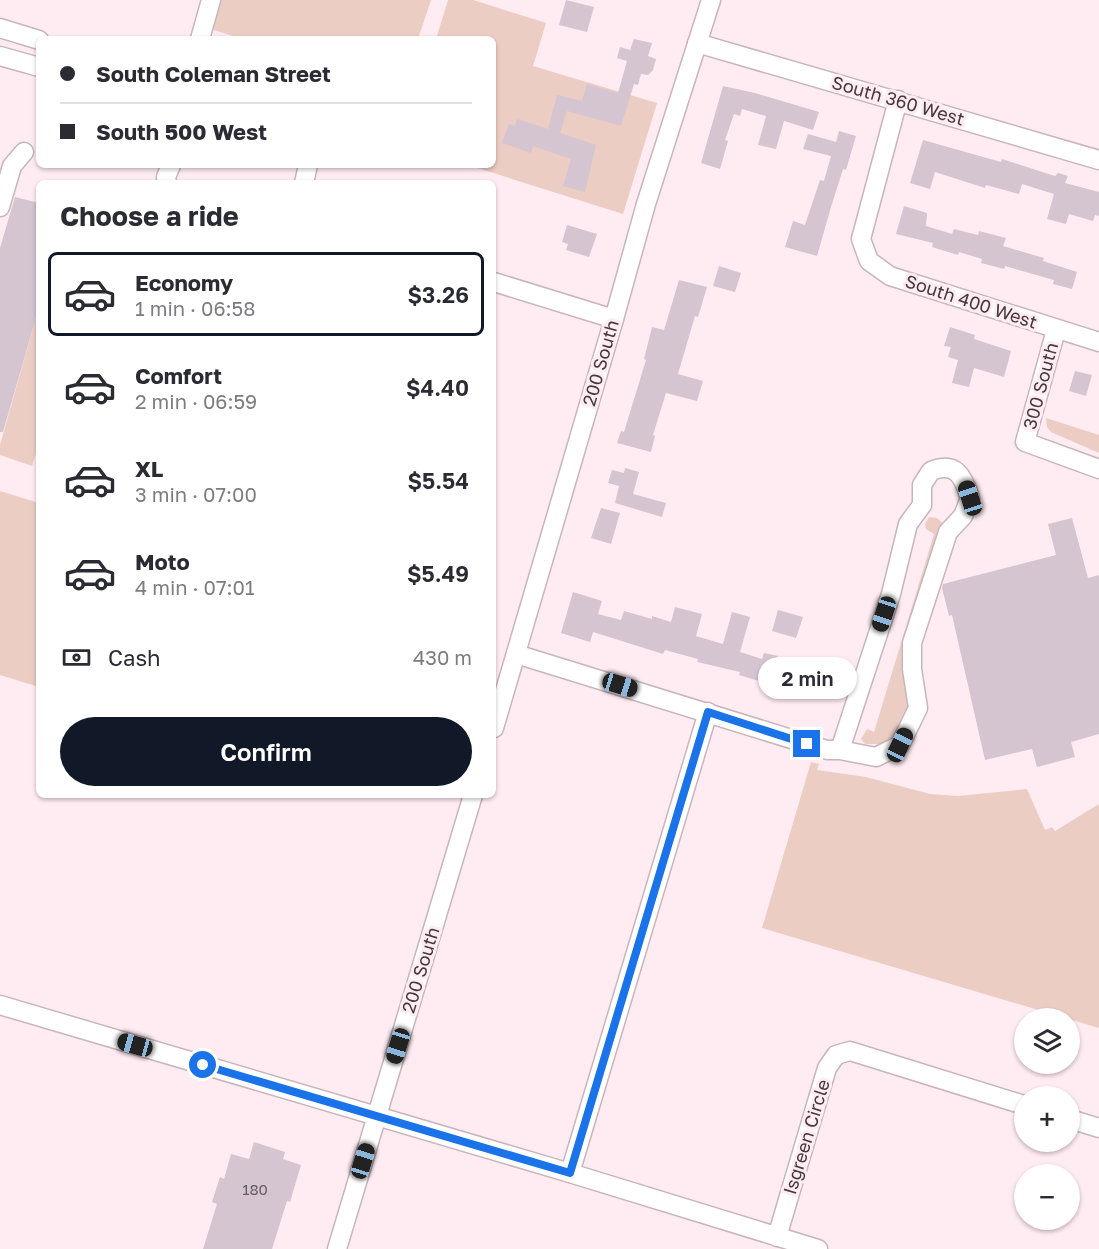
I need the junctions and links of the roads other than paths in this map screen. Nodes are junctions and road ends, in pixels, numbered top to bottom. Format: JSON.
{"nodes":[{"id":1,"x":211,"y":0,"type":"edge"},
{"id":2,"x":711,"y":0,"type":"edge"},
{"id":3,"x":0,"y":28,"type":"edge"},
{"id":4,"x":201,"y":36,"type":"edge"},
{"id":5,"x":36,"y":39,"type":"edge"},
{"id":6,"x":697,"y":44,"type":"junction"},
{"id":7,"x":0,"y":56,"type":"edge"},
{"id":8,"x":36,"y":67,"type":"edge"},
{"id":9,"x":898,"y":100,"type":"junction"},
{"id":10,"x":24,"y":152,"type":"dead end"},
{"id":11,"x":1099,"y":160,"type":"edge"},
{"id":12,"x":0,"y":207,"type":"edge"},
{"id":13,"x":496,"y":283,"type":"edge"},
{"id":14,"x":614,"y":319,"type":"junction"},
{"id":15,"x":1056,"y":330,"type":"junction"},
{"id":16,"x":1099,"y":342,"type":"edge"},
{"id":17,"x":1099,"y":469,"type":"edge"},
{"id":18,"x":516,"y":654,"type":"junction"},
{"id":19,"x":708,"y":712,"type":"junction"},
{"id":20,"x":496,"y":721,"type":"edge"},
{"id":21,"x":834,"y":750,"type":"junction"},
{"id":22,"x":472,"y":798,"type":"edge"},
{"id":23,"x":0,"y":1005,"type":"edge"},
{"id":24,"x":1014,"y":1102,"type":"edge"},
{"id":25,"x":377,"y":1116,"type":"junction"},
{"id":26,"x":1080,"y":1122,"type":"edge"},
{"id":27,"x":1099,"y":1128,"type":"edge"},
{"id":28,"x":570,"y":1173,"type":"junction"},
{"id":29,"x":777,"y":1237,"type":"junction"},
{"id":30,"x":337,"y":1249,"type":"edge"},
{"id":31,"x":818,"y":1249,"type":"edge"}],
"edges":[{"from":1,"to":4,"type":"street"},
{"from":2,"to":6,"type":"street","name":"200 South"},
{"from":3,"to":5,"type":"street"},
{"from":6,"to":9,"type":"street","name":"South 360 West"},
{"from":6,"to":14,"type":"street","name":"200 South"},
{"from":7,"to":8,"type":"street"},
{"from":9,"to":11,"type":"street","name":"South 360 West"},
{"from":9,"to":15,"type":"street","name":"South 400 West"},
{"from":10,"to":12,"type":"street"},
{"from":13,"to":14,"type":"street"},
{"from":14,"to":18,"type":"street","name":"200 South"},
{"from":15,"to":16,"type":"street","name":"South 400 West"},
{"from":15,"to":17,"type":"street","name":"300 South"},
{"from":18,"to":19,"type":"street"},
{"from":18,"to":20,"type":"street","name":"200 South"},
{"from":19,"to":21,"type":"street"},
{"from":19,"to":28,"type":"street"},
{"from":21,"to":21,"type":"street"},
{"from":22,"to":25,"type":"street","name":"200 South"},
{"from":23,"to":25,"type":"street"},
{"from":24,"to":29,"type":"street","name":"Isgreen Circle"},
{"from":25,"to":28,"type":"street"},
{"from":25,"to":30,"type":"street","name":"200 South"},
{"from":26,"to":27,"type":"street"},
{"from":28,"to":29,"type":"street"},
{"from":29,"to":31,"type":"street"}]}
